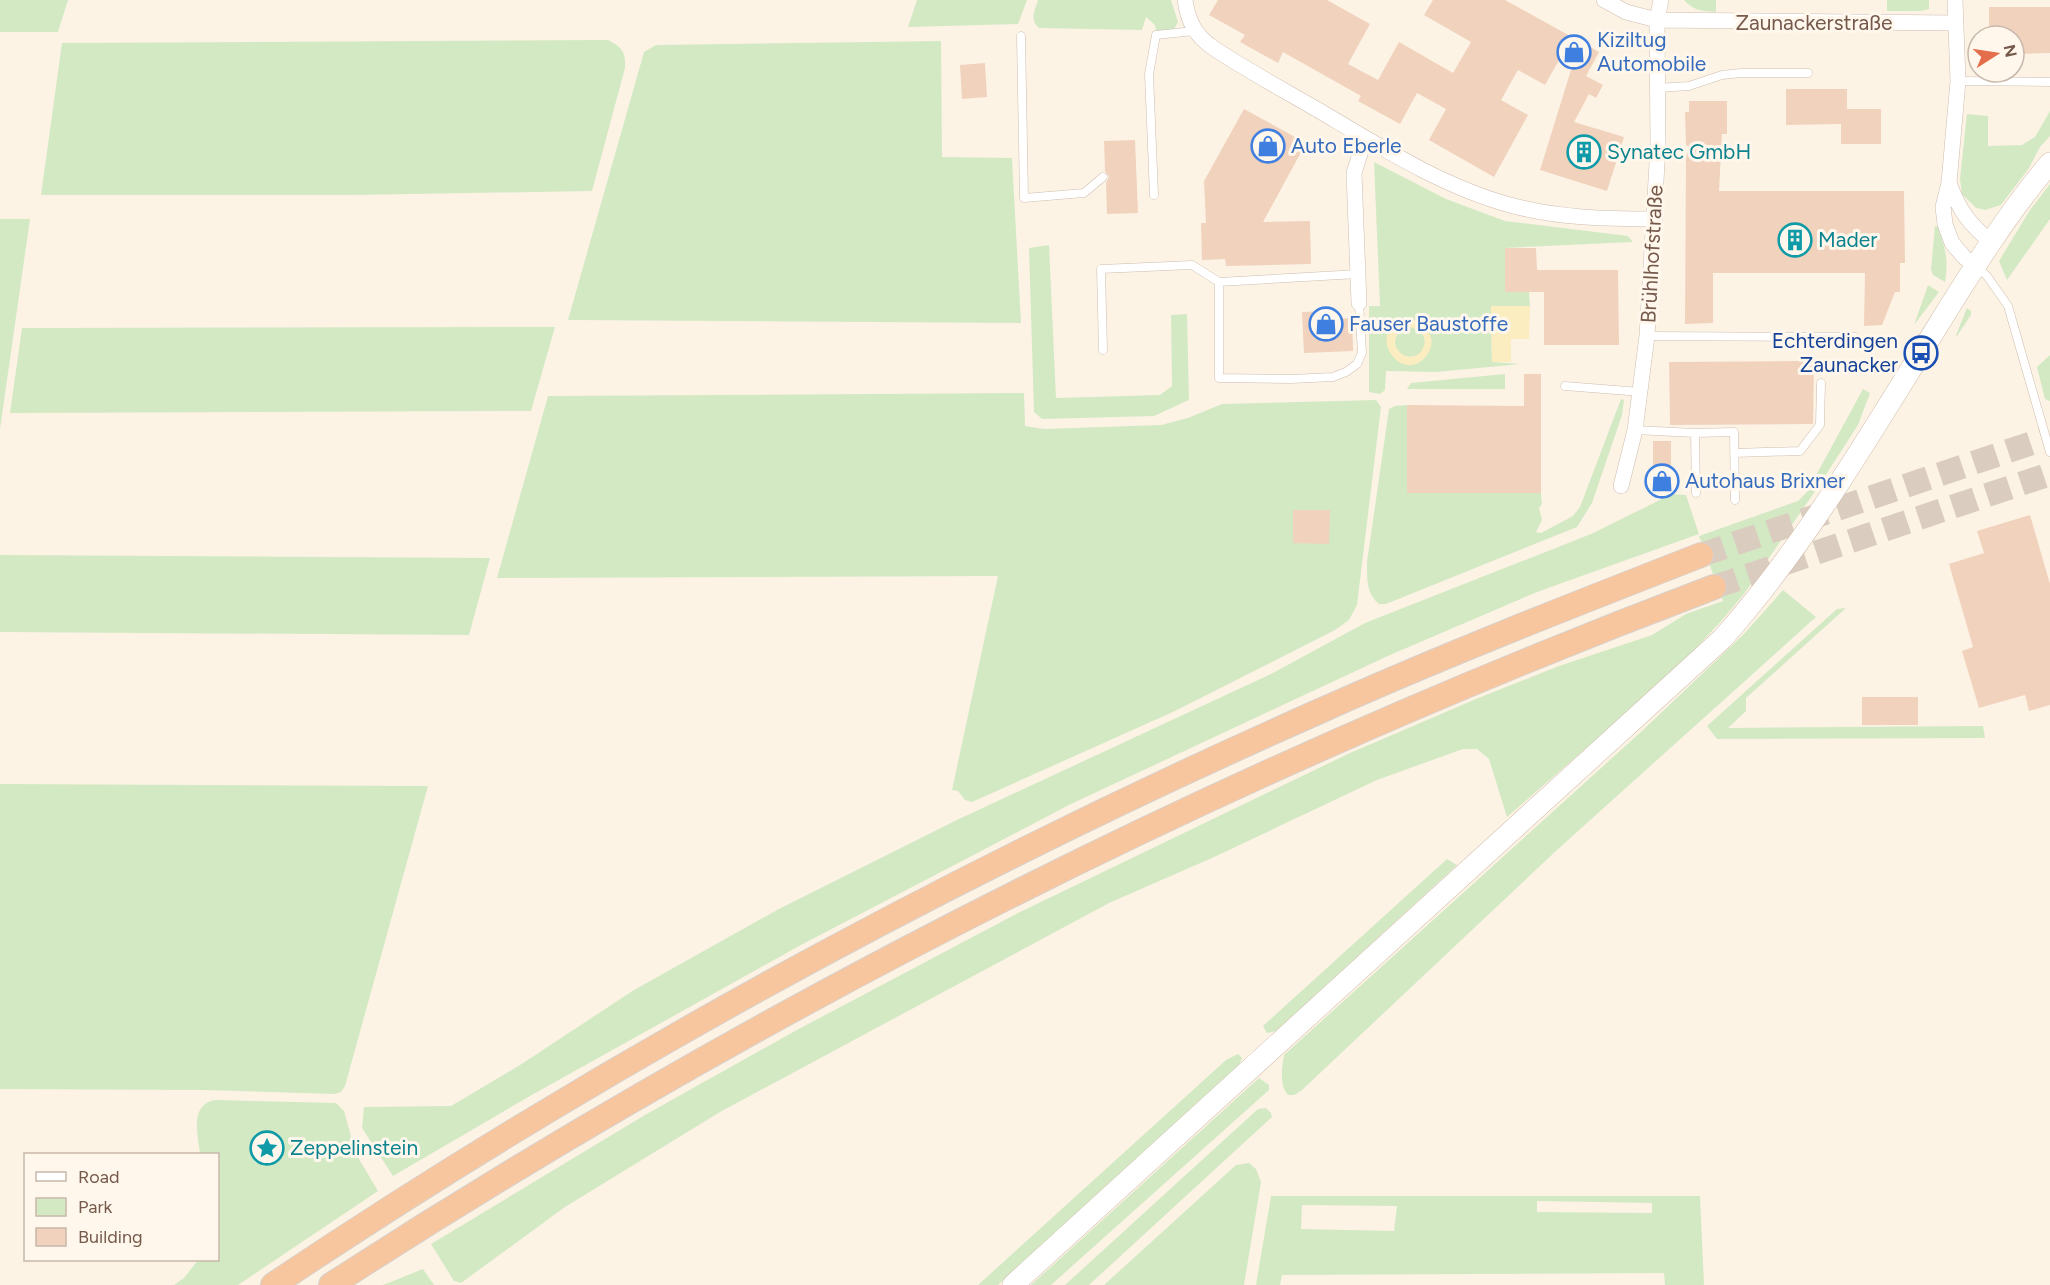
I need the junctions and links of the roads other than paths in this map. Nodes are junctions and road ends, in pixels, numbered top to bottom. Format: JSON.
{"nodes":[{"id":1,"x":1185,"y":0,"type":"edge"},
{"id":2,"x":1604,"y":0,"type":"edge"},
{"id":3,"x":1661,"y":0,"type":"edge"},
{"id":4,"x":1955,"y":0,"type":"edge"},
{"id":5,"x":1657,"y":20,"type":"junction"},
{"id":6,"x":1955,"y":23,"type":"junction"},
{"id":7,"x":1194,"y":31,"type":"junction"},
{"id":8,"x":1021,"y":36,"type":"dead end"},
{"id":9,"x":1808,"y":73,"type":"dead end"},
{"id":10,"x":1958,"y":81,"type":"junction"},
{"id":11,"x":2050,"y":82,"type":"edge"},
{"id":12,"x":1657,"y":88,"type":"junction"},
{"id":13,"x":1365,"y":138,"type":"junction"},
{"id":14,"x":2050,"y":163,"type":"edge"},
{"id":15,"x":1103,"y":177,"type":"dead end"},
{"id":16,"x":1949,"y":183,"type":"junction"},
{"id":17,"x":1154,"y":195,"type":"dead end"},
{"id":18,"x":1655,"y":219,"type":"junction"},
{"id":19,"x":1991,"y":242,"type":"junction"},
{"id":20,"x":1975,"y":266,"type":"junction"},
{"id":21,"x":1358,"y":274,"type":"junction"},
{"id":22,"x":1219,"y":282,"type":"junction"},
{"id":23,"x":1359,"y":303,"type":"joint"},
{"id":24,"x":1647,"y":336,"type":"junction"},
{"id":25,"x":1855,"y":337,"type":"dead end"},
{"id":26,"x":1103,"y":350,"type":"dead end"},
{"id":27,"x":1821,"y":383,"type":"dead end"},
{"id":28,"x":1565,"y":386,"type":"dead end"},
{"id":29,"x":1641,"y":392,"type":"junction"},
{"id":30,"x":1635,"y":430,"type":"junction"},
{"id":31,"x":1695,"y":433,"type":"junction"},
{"id":32,"x":2050,"y":452,"type":"edge"},
{"id":33,"x":1734,"y":453,"type":"junction"},
{"id":34,"x":1621,"y":486,"type":"dead end"},
{"id":35,"x":1696,"y":493,"type":"dead end"},
{"id":36,"x":1735,"y":500,"type":"dead end"},
{"id":37,"x":1701,"y":555,"type":"tunnel mouth"},
{"id":38,"x":1714,"y":587,"type":"tunnel mouth"},
{"id":39,"x":273,"y":1285,"type":"edge"},
{"id":40,"x":331,"y":1285,"type":"edge"},
{"id":41,"x":1013,"y":1285,"type":"edge"}],
"edges":[{"from":1,"to":7,"type":"street"},
{"from":2,"to":5,"type":"street","name":"Zaunackerstraße"},
{"from":3,"to":5,"type":"street","name":"Brühlhofstraße"},
{"from":4,"to":6,"type":"street"},
{"from":5,"to":6,"type":"street","name":"Zaunackerstraße"},
{"from":5,"to":12,"type":"street","name":"Brühlhofstraße"},
{"from":6,"to":10,"type":"street"},
{"from":7,"to":13,"type":"street"},
{"from":7,"to":17,"type":"lane"},
{"from":8,"to":15,"type":"lane"},
{"from":9,"to":12,"type":"lane"},
{"from":10,"to":11,"type":"lane"},
{"from":10,"to":16,"type":"street"},
{"from":12,"to":18,"type":"street","name":"Brühlhofstraße"},
{"from":13,"to":18,"type":"street"},
{"from":13,"to":21,"type":"street"},
{"from":14,"to":19,"type":"main road"},
{"from":16,"to":19,"type":"street"},
{"from":16,"to":20,"type":"street"},
{"from":18,"to":24,"type":"street","name":"Brühlhofstraße"},
{"from":19,"to":20,"type":"main road"},
{"from":20,"to":32,"type":"lane"},
{"from":20,"to":41,"type":"main road"},
{"from":21,"to":22,"type":"lane"},
{"from":21,"to":23,"type":"street"},
{"from":22,"to":23,"type":"lane"},
{"from":22,"to":26,"type":"lane"},
{"from":24,"to":25,"type":"lane"},
{"from":24,"to":29,"type":"street","name":"Brühlhofstraße"},
{"from":27,"to":33,"type":"lane"},
{"from":28,"to":29,"type":"lane"},
{"from":29,"to":30,"type":"street","name":"Brühlhofstraße"},
{"from":30,"to":31,"type":"lane"},
{"from":30,"to":34,"type":"street","name":"Brühlhofstraße"},
{"from":31,"to":33,"type":"lane"},
{"from":31,"to":35,"type":"lane"},
{"from":33,"to":36,"type":"lane"},
{"from":37,"to":39,"type":"highway"},
{"from":38,"to":40,"type":"highway"}]}
